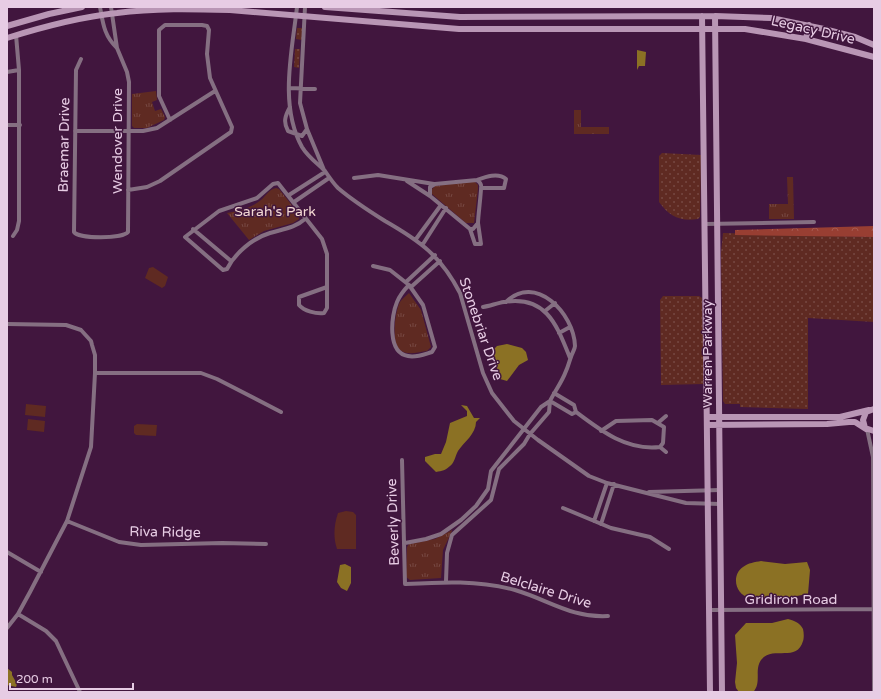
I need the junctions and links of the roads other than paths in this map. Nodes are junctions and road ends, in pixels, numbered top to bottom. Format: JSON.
{"nodes":[{"id":1,"x":82,"y":7,"type":"edge"},
{"id":2,"x":100,"y":7,"type":"edge"},
{"id":3,"x":297,"y":7,"type":"edge"},
{"id":4,"x":305,"y":7,"type":"edge"},
{"id":5,"x":325,"y":7,"type":"edge"},
{"id":6,"x":112,"y":10,"type":"edge"},
{"id":7,"x":101,"y":16,"type":"junction"},
{"id":8,"x":602,"y":16,"type":"junction"},
{"id":9,"x":702,"y":16,"type":"junction"},
{"id":10,"x":715,"y":16,"type":"junction"},
{"id":11,"x":296,"y":17,"type":"junction"},
{"id":12,"x":305,"y":17,"type":"junction"},
{"id":13,"x":519,"y":17,"type":"junction"},
{"id":14,"x":7,"y":26,"type":"edge"},
{"id":15,"x":809,"y":26,"type":"junction"},
{"id":16,"x":519,"y":28,"type":"junction"},
{"id":17,"x":602,"y":28,"type":"junction"},
{"id":18,"x":702,"y":29,"type":"junction"},
{"id":19,"x":715,"y":29,"type":"junction"},
{"id":20,"x":16,"y":35,"type":"junction"},
{"id":21,"x":7,"y":38,"type":"edge"},
{"id":22,"x":806,"y":39,"type":"junction"},
{"id":23,"x":874,"y":44,"type":"edge"},
{"id":24,"x":117,"y":48,"type":"junction"},
{"id":25,"x":874,"y":57,"type":"edge"},
{"id":26,"x":81,"y":60,"type":"dead end"},
{"id":27,"x":19,"y":70,"type":"junction"},
{"id":28,"x":7,"y":72,"type":"edge"},
{"id":29,"x":290,"y":88,"type":"junction"},
{"id":30,"x":299,"y":88,"type":"junction"},
{"id":31,"x":315,"y":89,"type":"dead end"},
{"id":32,"x":215,"y":91,"type":"junction"},
{"id":33,"x":290,"y":107,"type":"junction"},
{"id":34,"x":704,"y":118,"type":"junction"},
{"id":35,"x":716,"y":119,"type":"junction"},
{"id":36,"x":170,"y":120,"type":"junction"},
{"id":37,"x":20,"y":125,"type":"junction"},
{"id":38,"x":7,"y":126,"type":"edge"},
{"id":39,"x":307,"y":129,"type":"junction"},
{"id":40,"x":75,"y":131,"type":"junction"},
{"id":41,"x":129,"y":132,"type":"junction"},
{"id":42,"x":298,"y":135,"type":"junction"},
{"id":43,"x":325,"y":172,"type":"junction"},
{"id":44,"x":329,"y":178,"type":"junction"},
{"id":45,"x":354,"y":178,"type":"dead end"},
{"id":46,"x":405,"y":180,"type":"junction"},
{"id":47,"x":477,"y":180,"type":"junction"},
{"id":48,"x":434,"y":184,"type":"junction"},
{"id":49,"x":481,"y":188,"type":"junction"},
{"id":50,"x":128,"y":190,"type":"junction"},
{"id":51,"x":289,"y":196,"type":"junction"},
{"id":52,"x":430,"y":196,"type":"junction"},
{"id":53,"x":294,"y":202,"type":"junction"},
{"id":54,"x":441,"y":205,"type":"junction"},
{"id":55,"x":446,"y":208,"type":"junction"},
{"id":56,"x":305,"y":219,"type":"junction"},
{"id":57,"x":814,"y":222,"type":"dead end"},
{"id":58,"x":478,"y":223,"type":"junction"},
{"id":59,"x":705,"y":224,"type":"junction"},
{"id":60,"x":718,"y":224,"type":"junction"},
{"id":61,"x":193,"y":229,"type":"junction"},
{"id":62,"x":470,"y":229,"type":"junction"},
{"id":63,"x":125,"y":235,"type":"joint"},
{"id":64,"x":13,"y":236,"type":"dead end"},
{"id":65,"x":416,"y":239,"type":"junction"},
{"id":66,"x":423,"y":244,"type":"junction"},
{"id":67,"x":435,"y":255,"type":"junction"},
{"id":68,"x":231,"y":261,"type":"junction"},
{"id":69,"x":440,"y":261,"type":"junction"},
{"id":70,"x":373,"y":266,"type":"dead end"},
{"id":71,"x":409,"y":285,"type":"junction"},
{"id":72,"x":327,"y":287,"type":"junction"},
{"id":73,"x":719,"y":292,"type":"junction"},
{"id":74,"x":705,"y":294,"type":"junction"},
{"id":75,"x":506,"y":302,"type":"junction"},
{"id":76,"x":555,"y":303,"type":"junction"},
{"id":77,"x":483,"y":307,"type":"dead end"},
{"id":78,"x":545,"y":311,"type":"junction"},
{"id":79,"x":7,"y":324,"type":"edge"},
{"id":80,"x":570,"y":327,"type":"junction"},
{"id":81,"x":559,"y":333,"type":"junction"},
{"id":82,"x":570,"y":358,"type":"junction"},
{"id":83,"x":95,"y":373,"type":"junction"},
{"id":84,"x":554,"y":393,"type":"junction"},
{"id":85,"x":550,"y":401,"type":"junction"},
{"id":86,"x":872,"y":410,"type":"edge"},
{"id":87,"x":281,"y":412,"type":"dead end"},
{"id":88,"x":576,"y":412,"type":"junction"},
{"id":89,"x":666,"y":416,"type":"dead end"},
{"id":90,"x":820,"y":416,"type":"junction"},
{"id":91,"x":706,"y":417,"type":"junction"},
{"id":92,"x":720,"y":417,"type":"junction"},
{"id":93,"x":659,"y":422,"type":"junction"},
{"id":94,"x":820,"y":424,"type":"junction"},
{"id":95,"x":707,"y":425,"type":"junction"},
{"id":96,"x":720,"y":425,"type":"junction"},
{"id":97,"x":524,"y":428,"type":"junction"},
{"id":98,"x":867,"y":429,"type":"junction"},
{"id":99,"x":601,"y":431,"type":"junction"},
{"id":100,"x":874,"y":431,"type":"edge"},
{"id":101,"x":530,"y":434,"type":"junction"},
{"id":102,"x":660,"y":447,"type":"junction"},
{"id":103,"x":666,"y":452,"type":"dead end"},
{"id":104,"x":874,"y":456,"type":"edge"},
{"id":105,"x":402,"y":460,"type":"dead end"},
{"id":106,"x":607,"y":483,"type":"junction"},
{"id":107,"x":614,"y":484,"type":"junction"},
{"id":108,"x":720,"y":490,"type":"junction"},
{"id":109,"x":679,"y":491,"type":"junction"},
{"id":110,"x":708,"y":491,"type":"junction"},
{"id":111,"x":644,"y":492,"type":"junction"},
{"id":112,"x":678,"y":502,"type":"junction"},
{"id":113,"x":720,"y":504,"type":"junction"},
{"id":114,"x":708,"y":505,"type":"junction"},
{"id":115,"x":564,"y":508,"type":"dead end"},
{"id":116,"x":67,"y":521,"type":"junction"},
{"id":117,"x":594,"y":521,"type":"junction"},
{"id":118,"x":601,"y":524,"type":"junction"},
{"id":119,"x":405,"y":543,"type":"junction"},
{"id":120,"x":266,"y":544,"type":"dead end"},
{"id":121,"x":669,"y":550,"type":"dead end"},
{"id":122,"x":7,"y":552,"type":"edge"},
{"id":123,"x":41,"y":572,"type":"junction"},
{"id":124,"x":446,"y":581,"type":"junction"},
{"id":125,"x":405,"y":584,"type":"joint"},
{"id":126,"x":874,"y":609,"type":"edge"},
{"id":127,"x":709,"y":610,"type":"junction"},
{"id":128,"x":721,"y":610,"type":"junction"},
{"id":129,"x":18,"y":614,"type":"junction"},
{"id":130,"x":608,"y":616,"type":"dead end"},
{"id":131,"x":7,"y":628,"type":"edge"},
{"id":132,"x":80,"y":692,"type":"edge"},
{"id":133,"x":710,"y":692,"type":"edge"},
{"id":134,"x":722,"y":692,"type":"edge"},
{"id":135,"x":874,"y":692,"type":"edge"}],
"edges":[{"from":1,"to":14,"type":"main road"},
{"from":2,"to":7,"type":"street","name":"Wendover Drive"},
{"from":3,"to":11,"type":"street","name":"Stonebriar Drive"},
{"from":4,"to":12,"type":"street","name":"Stonebriar Drive"},
{"from":5,"to":13,"type":"main road","name":"Legacy Drive"},
{"from":6,"to":7,"type":"main road","name":"Legacy Drive"},
{"from":6,"to":11,"type":"main road","name":"Legacy Drive"},
{"from":6,"to":24,"type":"street","name":"Wendover Drive"},
{"from":7,"to":20,"type":"main road","name":"Legacy Drive"},
{"from":7,"to":24,"type":"street","name":"Wendover Drive"},
{"from":8,"to":9,"type":"main road","name":"Legacy Drive"},
{"from":8,"to":13,"type":"main road","name":"Legacy Drive"},
{"from":8,"to":17,"type":"main road"},
{"from":9,"to":10,"type":"main road","name":"Legacy Drive"},
{"from":9,"to":18,"type":"main road","name":"Warren Parkway"},
{"from":10,"to":15,"type":"main road","name":"Legacy Drive"},
{"from":10,"to":19,"type":"main road","name":"Warren Parkway"},
{"from":11,"to":12,"type":"main road","name":"Legacy Drive"},
{"from":11,"to":29,"type":"street","name":"Stonebriar Drive"},
{"from":12,"to":16,"type":"main road","name":"Legacy Drive"},
{"from":12,"to":30,"type":"street","name":"Stonebriar Drive"},
{"from":13,"to":16,"type":"main road"},
{"from":15,"to":22,"type":"main road"},
{"from":15,"to":23,"type":"main road","name":"Legacy Drive"},
{"from":16,"to":17,"type":"main road","name":"Legacy Drive"},
{"from":17,"to":18,"type":"main road","name":"Legacy Drive"},
{"from":18,"to":19,"type":"main road","name":"Legacy Drive"},
{"from":18,"to":34,"type":"main road","name":"Warren Parkway"},
{"from":19,"to":22,"type":"main road","name":"Legacy Drive"},
{"from":19,"to":35,"type":"main road","name":"Warren Parkway"},
{"from":20,"to":21,"type":"main road","name":"Legacy Drive"},
{"from":20,"to":27,"type":"street"},
{"from":22,"to":25,"type":"main road","name":"Legacy Drive"},
{"from":24,"to":41,"type":"street","name":"Wendover Drive"},
{"from":26,"to":40,"type":"street","name":"Braemar Drive"},
{"from":27,"to":28,"type":"street"},
{"from":27,"to":37,"type":"street"},
{"from":29,"to":30,"type":"street"},
{"from":29,"to":33,"type":"street","name":"Stonebriar Drive"},
{"from":30,"to":31,"type":"street"},
{"from":30,"to":39,"type":"street","name":"Stonebriar Drive"},
{"from":32,"to":36,"type":"street"},
{"from":32,"to":36,"type":"street"},
{"from":32,"to":50,"type":"street"},
{"from":33,"to":42,"type":"street","name":"Stonebriar Drive"},
{"from":33,"to":42,"type":"street","name":"Stonebriar Drive"},
{"from":34,"to":35,"type":"main road"},
{"from":34,"to":59,"type":"main road","name":"Warren Parkway"},
{"from":35,"to":60,"type":"main road","name":"Warren Parkway"},
{"from":36,"to":41,"type":"street"},
{"from":37,"to":38,"type":"street"},
{"from":37,"to":64,"type":"street"},
{"from":39,"to":42,"type":"street"},
{"from":39,"to":43,"type":"street","name":"Stonebriar Drive"},
{"from":40,"to":41,"type":"street"},
{"from":40,"to":63,"type":"street","name":"Braemar Drive"},
{"from":41,"to":50,"type":"street","name":"Wendover Drive"},
{"from":42,"to":43,"type":"street","name":"Stonebriar Drive"},
{"from":43,"to":44,"type":"street","name":"Stonebriar Drive"},
{"from":43,"to":51,"type":"street"},
{"from":44,"to":53,"type":"street"},
{"from":44,"to":65,"type":"street","name":"Stonebriar Drive"},
{"from":45,"to":46,"type":"street"},
{"from":46,"to":48,"type":"street"},
{"from":46,"to":52,"type":"street"},
{"from":47,"to":48,"type":"street"},
{"from":47,"to":49,"type":"street"},
{"from":47,"to":49,"type":"street"},
{"from":48,"to":52,"type":"street"},
{"from":49,"to":58,"type":"street"},
{"from":50,"to":63,"type":"street","name":"Wendover Drive"},
{"from":51,"to":53,"type":"street"},
{"from":51,"to":61,"type":"street"},
{"from":52,"to":54,"type":"street"},
{"from":53,"to":56,"type":"street"},
{"from":54,"to":55,"type":"street"},
{"from":54,"to":65,"type":"street"},
{"from":55,"to":62,"type":"street"},
{"from":55,"to":66,"type":"street"},
{"from":56,"to":68,"type":"street"},
{"from":56,"to":72,"type":"street"},
{"from":57,"to":60,"type":"street"},
{"from":58,"to":62,"type":"street"},
{"from":58,"to":62,"type":"street"},
{"from":59,"to":60,"type":"street"},
{"from":59,"to":74,"type":"main road","name":"Warren Parkway"},
{"from":60,"to":73,"type":"main road","name":"Warren Parkway"},
{"from":61,"to":68,"type":"street"},
{"from":61,"to":68,"type":"street"},
{"from":65,"to":66,"type":"street","name":"Stonebriar Drive"},
{"from":66,"to":67,"type":"street","name":"Stonebriar Drive"},
{"from":67,"to":69,"type":"street","name":"Stonebriar Drive"},
{"from":67,"to":71,"type":"street"},
{"from":69,"to":71,"type":"street"},
{"from":69,"to":97,"type":"street","name":"Stonebriar Drive"},
{"from":70,"to":71,"type":"street"},
{"from":71,"to":71,"type":"street"},
{"from":72,"to":72,"type":"street"},
{"from":73,"to":74,"type":"main road"},
{"from":73,"to":92,"type":"main road","name":"Warren Parkway"},
{"from":74,"to":91,"type":"main road","name":"Warren Parkway"},
{"from":75,"to":76,"type":"street"},
{"from":75,"to":77,"type":"street"},
{"from":75,"to":78,"type":"street"},
{"from":76,"to":78,"type":"street"},
{"from":76,"to":80,"type":"street"},
{"from":78,"to":81,"type":"street"},
{"from":79,"to":83,"type":"street"},
{"from":80,"to":81,"type":"street"},
{"from":80,"to":82,"type":"street"},
{"from":81,"to":82,"type":"street"},
{"from":82,"to":84,"type":"street"},
{"from":83,"to":87,"type":"street"},
{"from":83,"to":116,"type":"street"},
{"from":84,"to":85,"type":"street"},
{"from":84,"to":88,"type":"street"},
{"from":85,"to":88,"type":"street"},
{"from":85,"to":97,"type":"street"},
{"from":85,"to":101,"type":"street"},
{"from":86,"to":90,"type":"main road"},
{"from":86,"to":98,"type":"main road"},
{"from":88,"to":99,"type":"street"},
{"from":89,"to":93,"type":"street"},
{"from":90,"to":92,"type":"main road"},
{"from":90,"to":94,"type":"main road"},
{"from":91,"to":92,"type":"main road"},
{"from":91,"to":95,"type":"main road","name":"Warren Parkway"},
{"from":92,"to":96,"type":"main road","name":"Warren Parkway"},
{"from":93,"to":99,"type":"street"},
{"from":93,"to":102,"type":"street"},
{"from":94,"to":96,"type":"main road"},
{"from":94,"to":98,"type":"main road"},
{"from":95,"to":96,"type":"main road"},
{"from":95,"to":110,"type":"main road","name":"Warren Parkway"},
{"from":96,"to":108,"type":"main road","name":"Warren Parkway"},
{"from":97,"to":101,"type":"street","name":"Stonebriar Drive"},
{"from":97,"to":119,"type":"street"},
{"from":98,"to":100,"type":"main road"},
{"from":98,"to":104,"type":"street"},
{"from":99,"to":102,"type":"street"},
{"from":101,"to":106,"type":"street","name":"Stonebriar Drive"},
{"from":101,"to":124,"type":"street"},
{"from":102,"to":103,"type":"street"},
{"from":104,"to":126,"type":"street"},
{"from":105,"to":119,"type":"street","name":"Beverly Drive"},
{"from":106,"to":107,"type":"street","name":"Stonebriar Drive"},
{"from":106,"to":117,"type":"street"},
{"from":107,"to":111,"type":"street","name":"Stonebriar Drive"},
{"from":107,"to":118,"type":"street"},
{"from":108,"to":110,"type":"street","name":"Stonebriar Drive"},
{"from":108,"to":113,"type":"main road","name":"Warren Parkway"},
{"from":109,"to":110,"type":"street","name":"Stonebriar Drive"},
{"from":109,"to":111,"type":"street","name":"Stonebriar Drive"},
{"from":109,"to":112,"type":"street"},
{"from":110,"to":114,"type":"main road","name":"Warren Parkway"},
{"from":111,"to":112,"type":"street","name":"Stonebriar Drive"},
{"from":112,"to":114,"type":"street","name":"Stonebriar Drive"},
{"from":113,"to":114,"type":"street","name":"Stonebriar Drive"},
{"from":113,"to":128,"type":"main road","name":"Warren Parkway"},
{"from":114,"to":127,"type":"main road","name":"Warren Parkway"},
{"from":115,"to":117,"type":"street"},
{"from":116,"to":120,"type":"street","name":"Riva Ridge"},
{"from":116,"to":123,"type":"street"},
{"from":117,"to":118,"type":"street"},
{"from":118,"to":121,"type":"street"},
{"from":119,"to":125,"type":"street","name":"Beverly Drive"},
{"from":122,"to":123,"type":"street"},
{"from":123,"to":129,"type":"street"},
{"from":124,"to":125,"type":"street","name":"Belclaire Drive"},
{"from":124,"to":130,"type":"street","name":"Belclaire Drive"},
{"from":126,"to":128,"type":"street","name":"Gridiron Road"},
{"from":126,"to":135,"type":"street"},
{"from":127,"to":128,"type":"street","name":"Gridiron Road"},
{"from":127,"to":133,"type":"main road","name":"Warren Parkway"},
{"from":128,"to":134,"type":"main road","name":"Warren Parkway"},
{"from":129,"to":131,"type":"street"},
{"from":129,"to":132,"type":"street"}]}
